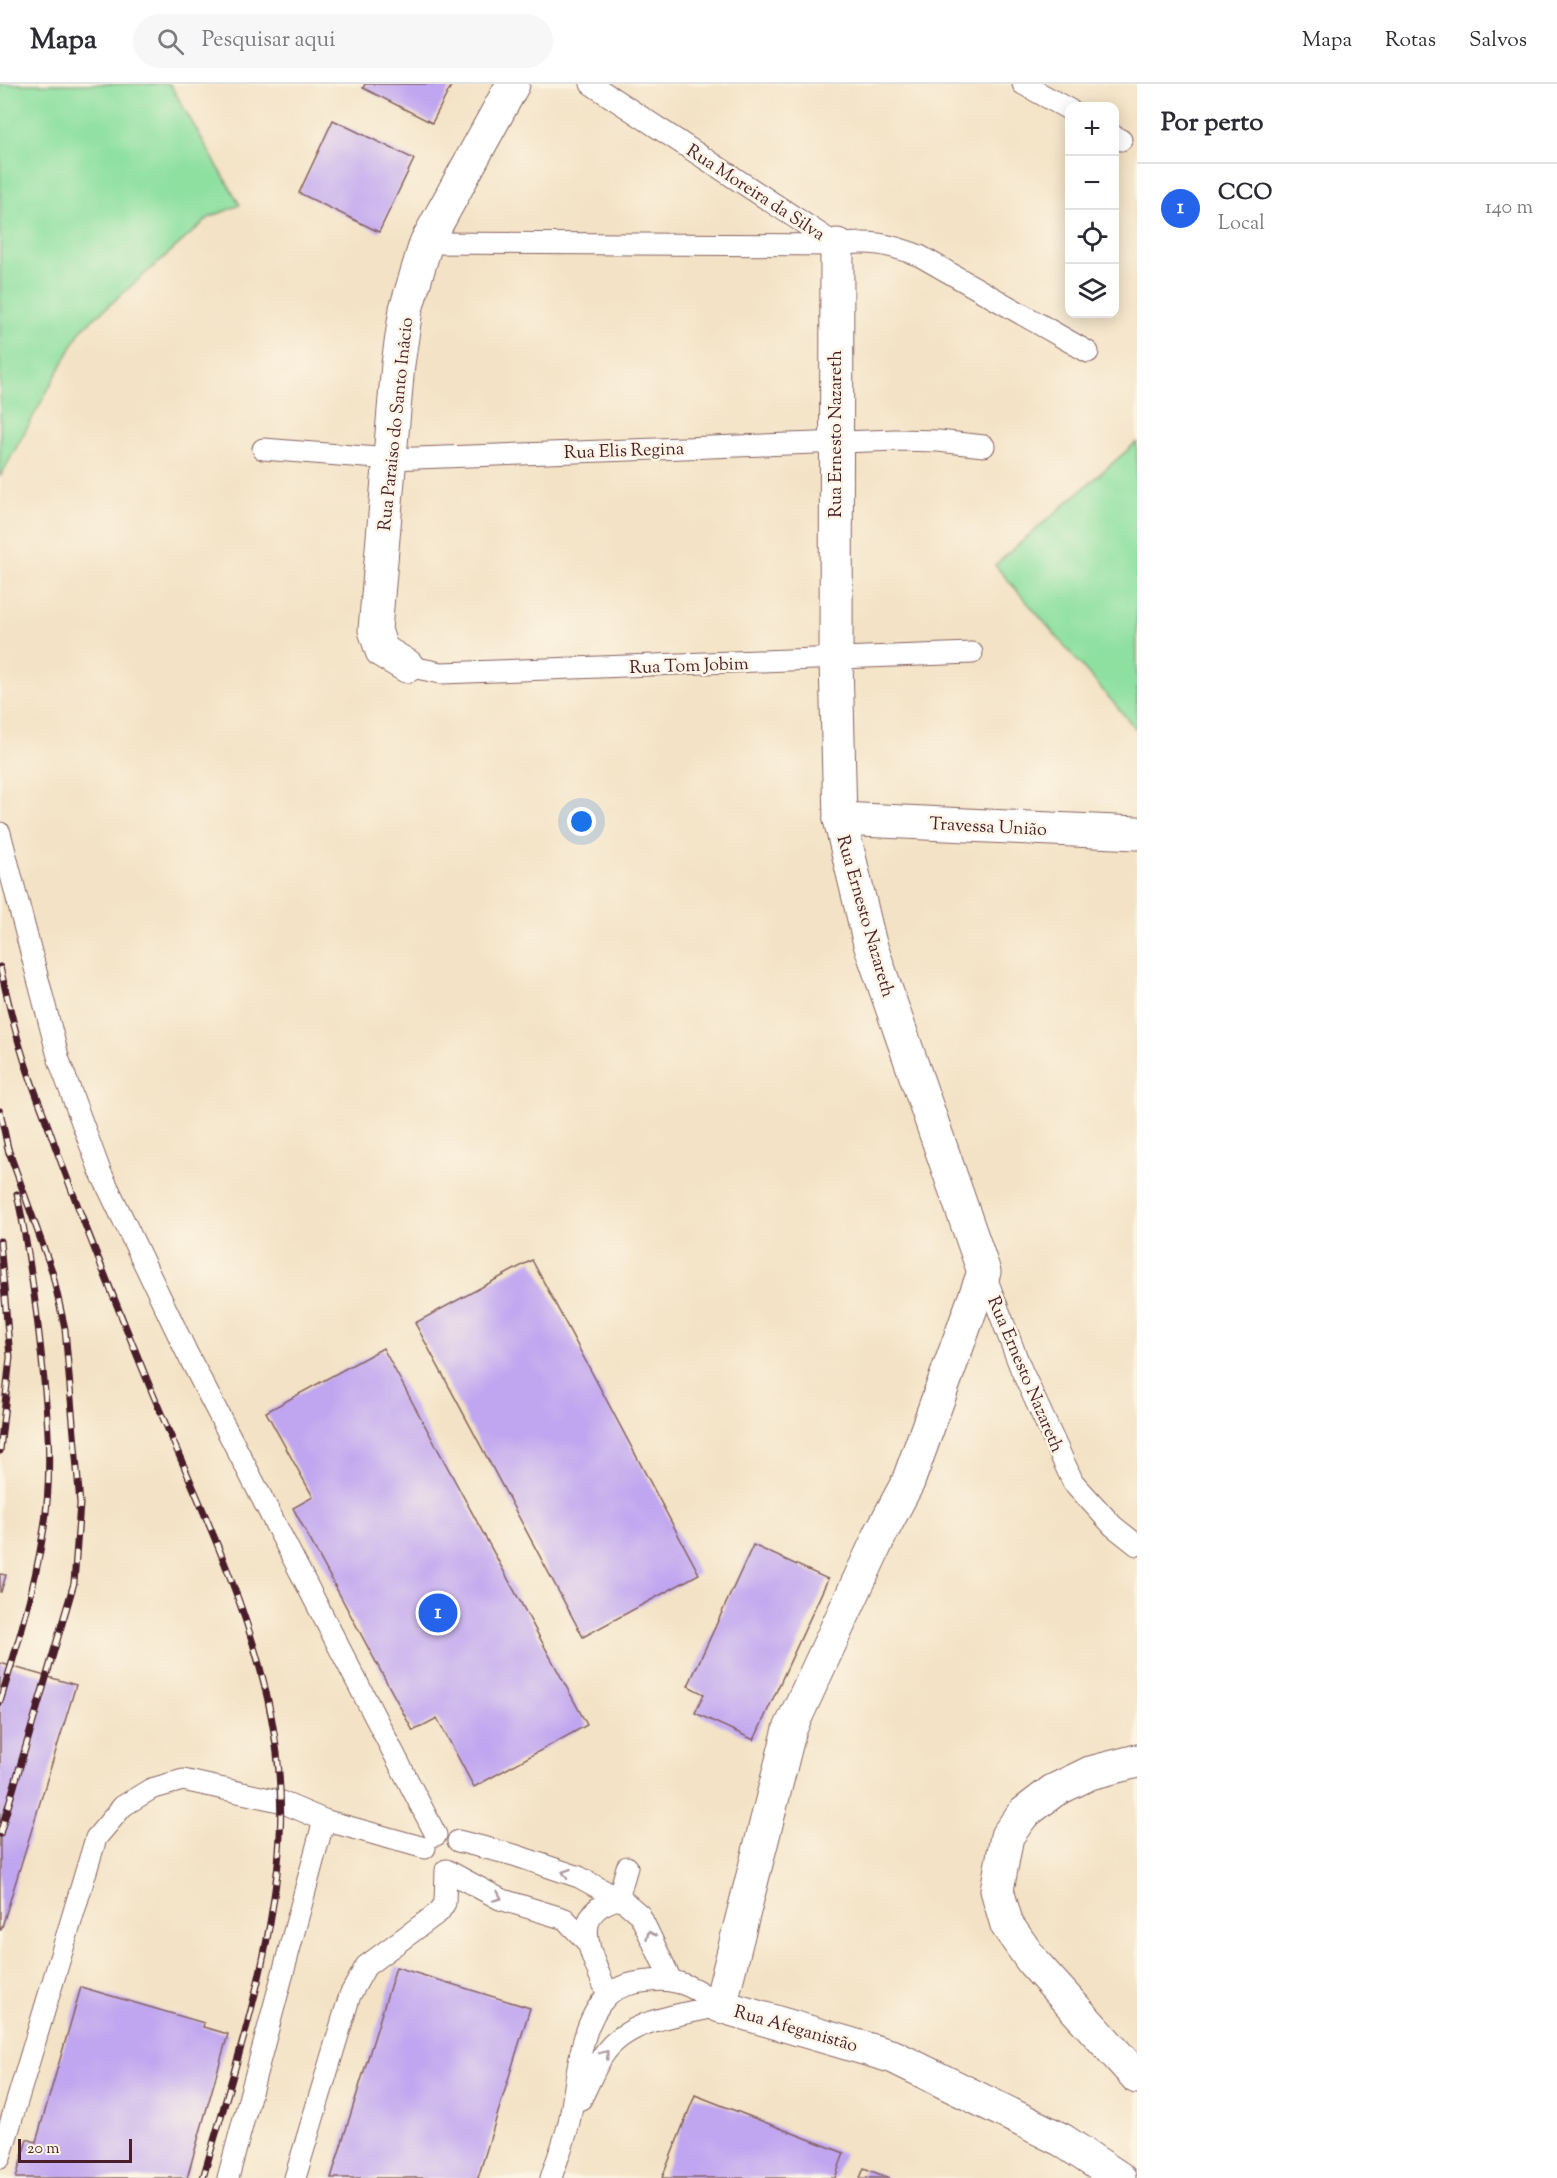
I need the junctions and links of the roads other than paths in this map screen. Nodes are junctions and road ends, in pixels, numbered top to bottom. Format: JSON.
{"nodes":[{"id":1,"x":513,"y":84,"type":"edge"},
{"id":2,"x":591,"y":84,"type":"edge"},
{"id":3,"x":1023,"y":84,"type":"edge"},
{"id":4,"x":1065,"y":107,"type":"edge"},
{"id":5,"x":426,"y":243,"type":"junction"},
{"id":6,"x":837,"y":245,"type":"junction"},
{"id":7,"x":1088,"y":352,"type":"dead end"},
{"id":8,"x":835,"y":442,"type":"junction"},
{"id":9,"x":984,"y":446,"type":"dead end"},
{"id":10,"x":263,"y":449,"type":"dead end"},
{"id":11,"x":390,"y":459,"type":"junction"},
{"id":12,"x":972,"y":653,"type":"dead end"},
{"id":13,"x":836,"y":660,"type":"junction"},
{"id":14,"x":407,"y":666,"type":"joint"},
{"id":15,"x":840,"y":819,"type":"junction"},
{"id":16,"x":0,"y":833,"type":"edge"},
{"id":17,"x":1137,"y":833,"type":"edge"},
{"id":18,"x":984,"y":1272,"type":"junction"},
{"id":19,"x":1137,"y":1545,"type":"edge"},
{"id":20,"x":1137,"y":1761,"type":"edge"},
{"id":21,"x":324,"y":1820,"type":"junction"},
{"id":22,"x":430,"y":1841,"type":"junction"},
{"id":23,"x":458,"y":1841,"type":"junction"},
{"id":24,"x":627,"y":1867,"type":"dead end"},
{"id":25,"x":446,"y":1870,"type":"junction"},
{"id":26,"x":618,"y":1899,"type":"junction"},
{"id":27,"x":589,"y":1944,"type":"junction"},
{"id":28,"x":671,"y":1980,"type":"junction"},
{"id":29,"x":608,"y":1995,"type":"junction"},
{"id":30,"x":720,"y":2006,"type":"junction"},
{"id":31,"x":1137,"y":2077,"type":"edge"},
{"id":32,"x":569,"y":2124,"type":"junction"},
{"id":33,"x":0,"y":2158,"type":"edge"},
{"id":34,"x":228,"y":2178,"type":"edge"},
{"id":35,"x":295,"y":2178,"type":"edge"},
{"id":36,"x":551,"y":2178,"type":"edge"},
{"id":37,"x":1119,"y":2178,"type":"edge"}],
"edges":[{"from":1,"to":5,"type":"street","name":"Rua Paraiso do Santo Inâcio"},
{"from":2,"to":6,"type":"lane","name":"Rua Moreira da Silva"},
{"from":3,"to":4,"type":"lane"},
{"from":5,"to":6,"type":"lane"},
{"from":5,"to":11,"type":"street","name":"Rua Paraiso do Santo Inâcio"},
{"from":6,"to":7,"type":"lane","name":"Rua Moreira da Silva"},
{"from":6,"to":8,"type":"street","name":"Rua Ernesto Nazareth"},
{"from":8,"to":9,"type":"lane","name":"Rua Elis Regina"},
{"from":8,"to":11,"type":"lane","name":"Rua Elis Regina"},
{"from":8,"to":13,"type":"street","name":"Rua Ernesto Nazareth"},
{"from":10,"to":11,"type":"lane","name":"Rua Elis Regina"},
{"from":11,"to":14,"type":"street","name":"Rua Paraiso do Santo Inâcio"},
{"from":12,"to":13,"type":"lane","name":"Rua Tom Jobim"},
{"from":13,"to":14,"type":"lane","name":"Rua Tom Jobim"},
{"from":13,"to":15,"type":"street","name":"Rua Ernesto Nazareth"},
{"from":15,"to":17,"type":"street","name":"Travessa União"},
{"from":15,"to":18,"type":"street","name":"Rua Ernesto Nazareth"},
{"from":16,"to":22,"type":"lane"},
{"from":18,"to":19,"type":"lane","name":"Rua Ernesto Nazareth"},
{"from":18,"to":30,"type":"street"},
{"from":20,"to":31,"type":"street"},
{"from":21,"to":22,"type":"lane"},
{"from":21,"to":33,"type":"lane"},
{"from":21,"to":34,"type":"lane"},
{"from":22,"to":23,"type":"lane"},
{"from":22,"to":25,"type":"lane"},
{"from":23,"to":25,"type":"lane"},
{"from":26,"to":23,"type":"lane","one_way":true},
{"from":24,"to":26,"type":"lane"},
{"from":25,"to":27,"type":"lane","one_way":true},
{"from":25,"to":35,"type":"lane"},
{"from":26,"to":27,"type":"lane"},
{"from":28,"to":26,"type":"lane","one_way":true},
{"from":27,"to":29,"type":"lane"},
{"from":28,"to":29,"type":"lane","name":"Rua Afeganistão"},
{"from":28,"to":30,"type":"lane","name":"Rua Afeganistão"},
{"from":29,"to":32,"type":"lane"},
{"from":32,"to":30,"type":"lane","one_way":true},
{"from":30,"to":37,"type":"street","name":"Rua Afeganistão"},
{"from":32,"to":36,"type":"lane"}]}
